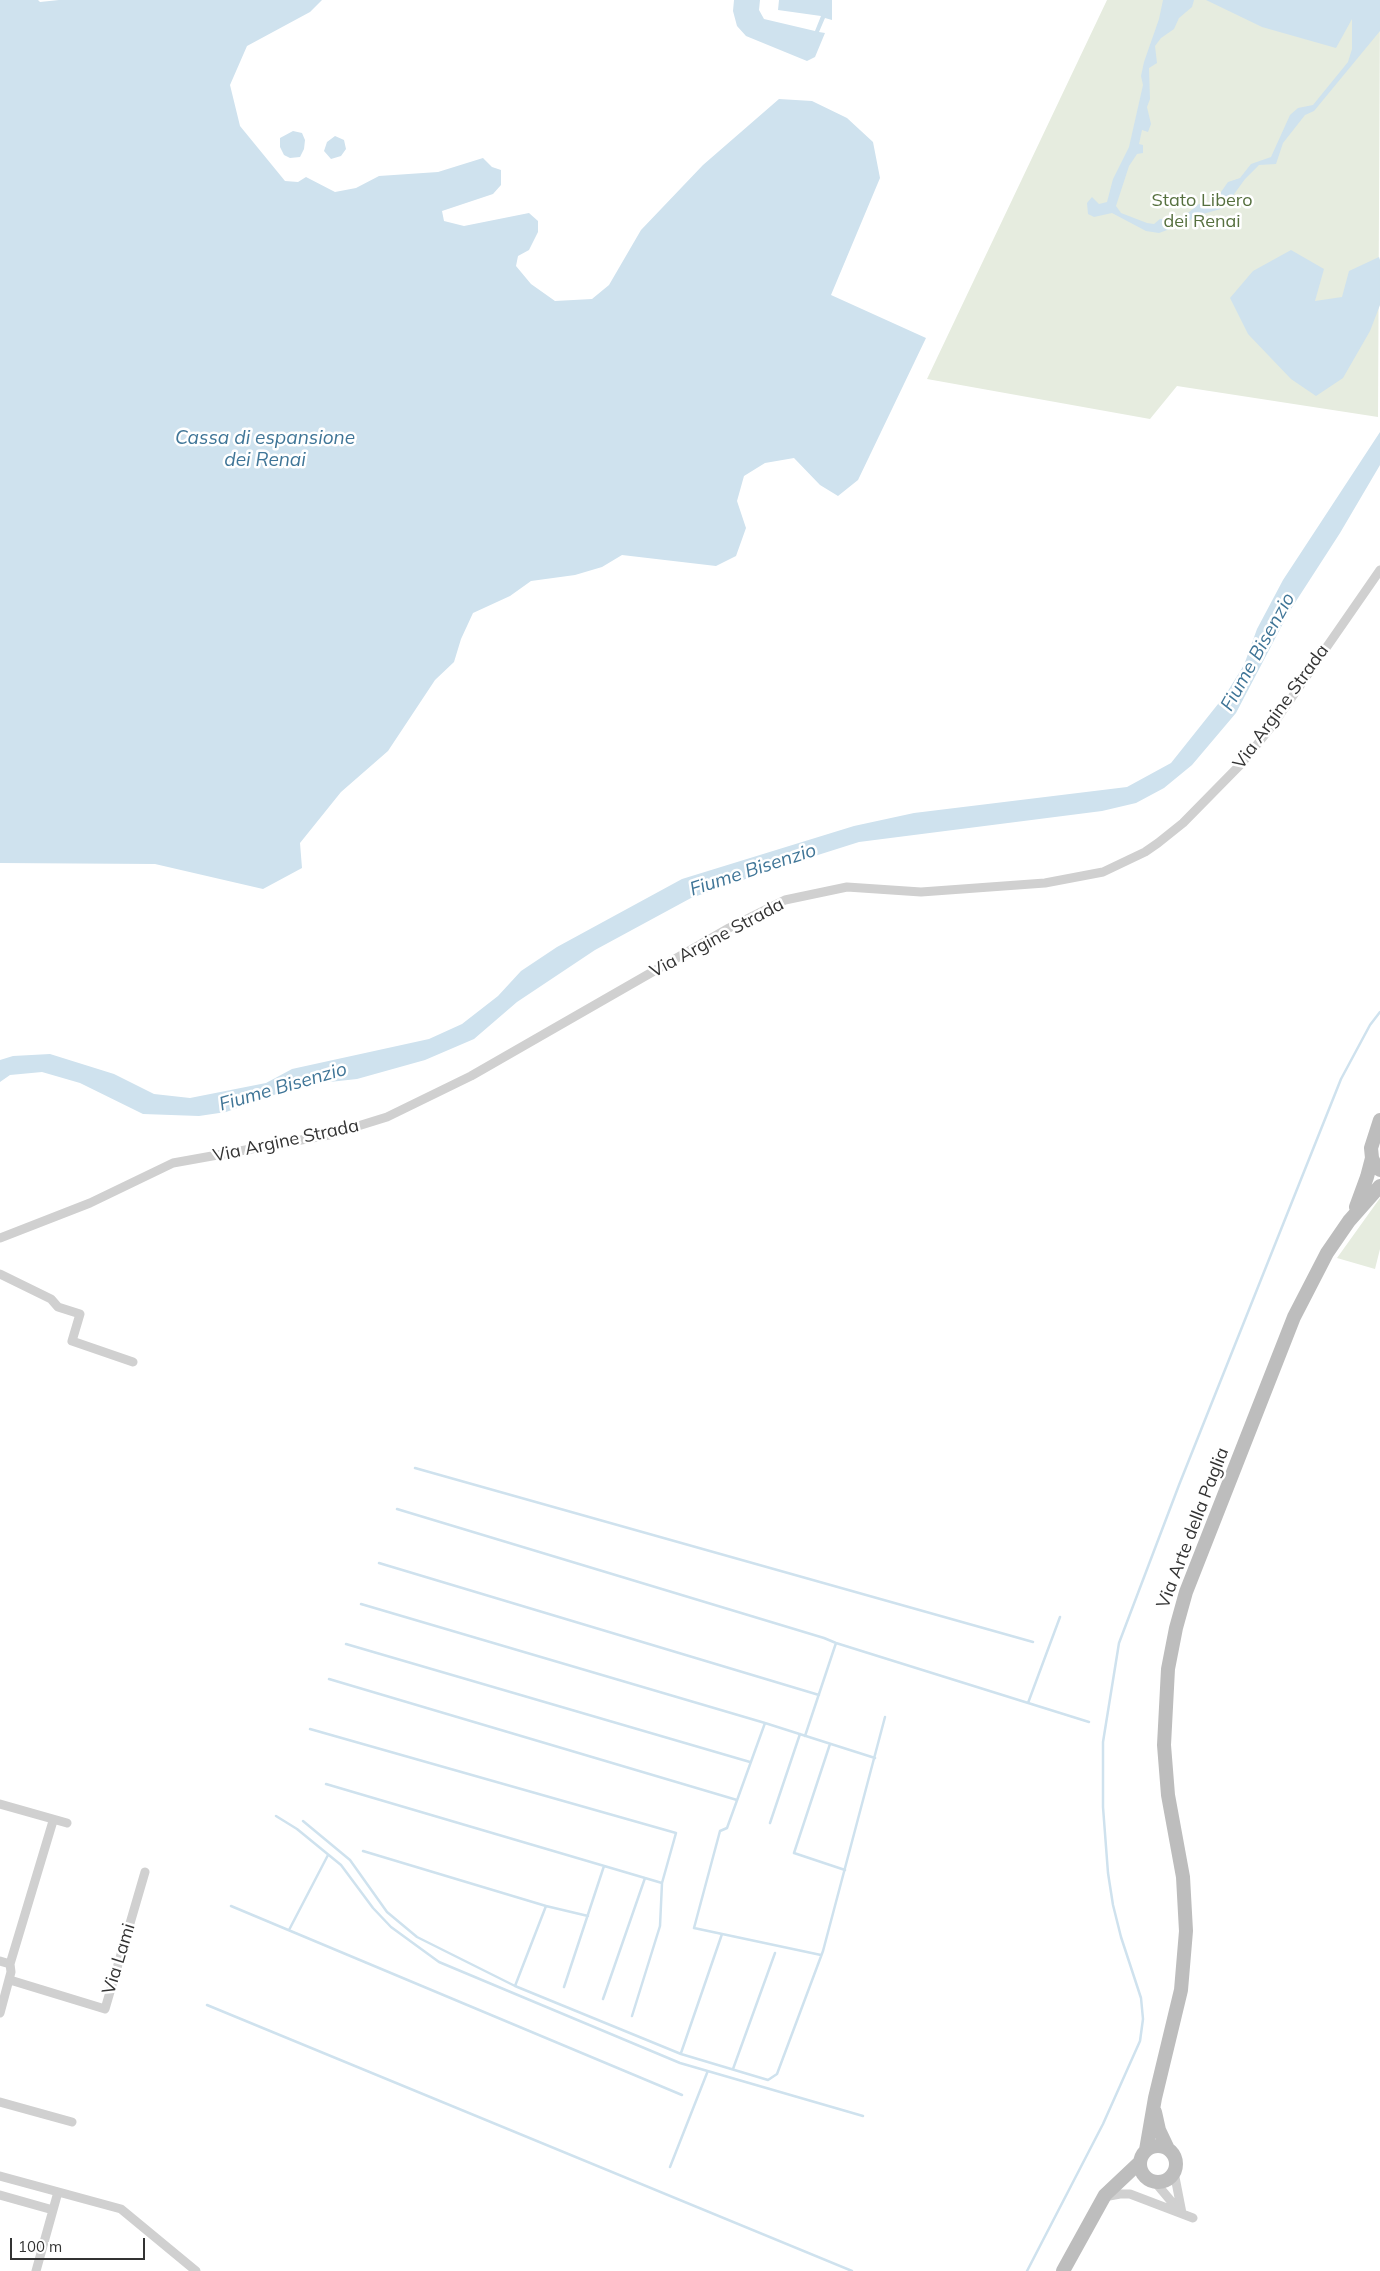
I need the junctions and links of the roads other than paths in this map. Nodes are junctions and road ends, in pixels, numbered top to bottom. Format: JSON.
{"nodes":[{"id":1,"x":1380,"y":570,"type":"edge"},
{"id":2,"x":1380,"y":1120,"type":"edge"},
{"id":3,"x":1372,"y":1158,"type":"junction"},
{"id":4,"x":1380,"y":1170,"type":"edge"},
{"id":5,"x":1380,"y":1186,"type":"edge"},
{"id":6,"x":1349,"y":1221,"type":"junction"},
{"id":7,"x":0,"y":1238,"type":"edge"},
{"id":8,"x":0,"y":1274,"type":"edge"},
{"id":9,"x":133,"y":1362,"type":"dead end"},
{"id":10,"x":0,"y":1804,"type":"edge"},
{"id":11,"x":54,"y":1820,"type":"junction"},
{"id":12,"x":67,"y":1823,"type":"dead end"},
{"id":13,"x":145,"y":1872,"type":"dead end"},
{"id":14,"x":0,"y":1962,"type":"edge"},
{"id":15,"x":10,"y":1964,"type":"junction"},
{"id":16,"x":10,"y":1980,"type":"junction"},
{"id":17,"x":0,"y":2013,"type":"edge"},
{"id":18,"x":0,"y":2102,"type":"edge"},
{"id":19,"x":1154,"y":2106,"type":"junction"},
{"id":20,"x":72,"y":2122,"type":"dead end"},
{"id":21,"x":1168,"y":2149,"type":"junction"},
{"id":22,"x":1143,"y":2156,"type":"junction"},
{"id":23,"x":1174,"y":2172,"type":"junction"},
{"id":24,"x":0,"y":2176,"type":"edge"},
{"id":25,"x":1150,"y":2179,"type":"junction"},
{"id":26,"x":58,"y":2192,"type":"junction"},
{"id":27,"x":1108,"y":2193,"type":"junction"},
{"id":28,"x":0,"y":2196,"type":"edge"},
{"id":29,"x":53,"y":2210,"type":"junction"},
{"id":30,"x":1182,"y":2214,"type":"junction"},
{"id":31,"x":1193,"y":2218,"type":"dead end"},
{"id":32,"x":36,"y":2271,"type":"edge"},
{"id":33,"x":196,"y":2271,"type":"edge"},
{"id":34,"x":1063,"y":2271,"type":"edge"}],
"edges":[{"from":1,"to":7,"type":"street","name":"Via Argine Strada"},
{"from":2,"to":3,"type":"main road","name":"Via Arte della Paglia"},
{"from":3,"to":4,"type":"main road"},
{"from":3,"to":6,"type":"main road","name":"Via Arte della Paglia"},
{"from":5,"to":6,"type":"main road","name":"Via Arte della Paglia"},
{"from":6,"to":19,"type":"main road","name":"Via Arte della Paglia"},
{"from":8,"to":9,"type":"street"},
{"from":10,"to":11,"type":"street"},
{"from":11,"to":12,"type":"street"},
{"from":11,"to":15,"type":"street"},
{"from":13,"to":16,"type":"street","name":"Via Lami"},
{"from":14,"to":15,"type":"street"},
{"from":15,"to":16,"type":"street"},
{"from":16,"to":17,"type":"street"},
{"from":18,"to":20,"type":"street"},
{"from":19,"to":21,"type":"main road"},
{"from":19,"to":22,"type":"main road","name":"Via Arte della Paglia"},
{"from":21,"to":22,"type":"main road"},
{"from":21,"to":23,"type":"main road"},
{"from":22,"to":25,"type":"main road"},
{"from":22,"to":27,"type":"main road"},
{"from":23,"to":25,"type":"main road"},
{"from":23,"to":30,"type":"street"},
{"from":24,"to":26,"type":"street"},
{"from":25,"to":27,"type":"main road"},
{"from":25,"to":30,"type":"street"},
{"from":26,"to":29,"type":"street"},
{"from":26,"to":33,"type":"street"},
{"from":27,"to":30,"type":"street"},
{"from":27,"to":34,"type":"main road"},
{"from":28,"to":29,"type":"street"},
{"from":29,"to":32,"type":"street"},
{"from":30,"to":31,"type":"street"}]}
